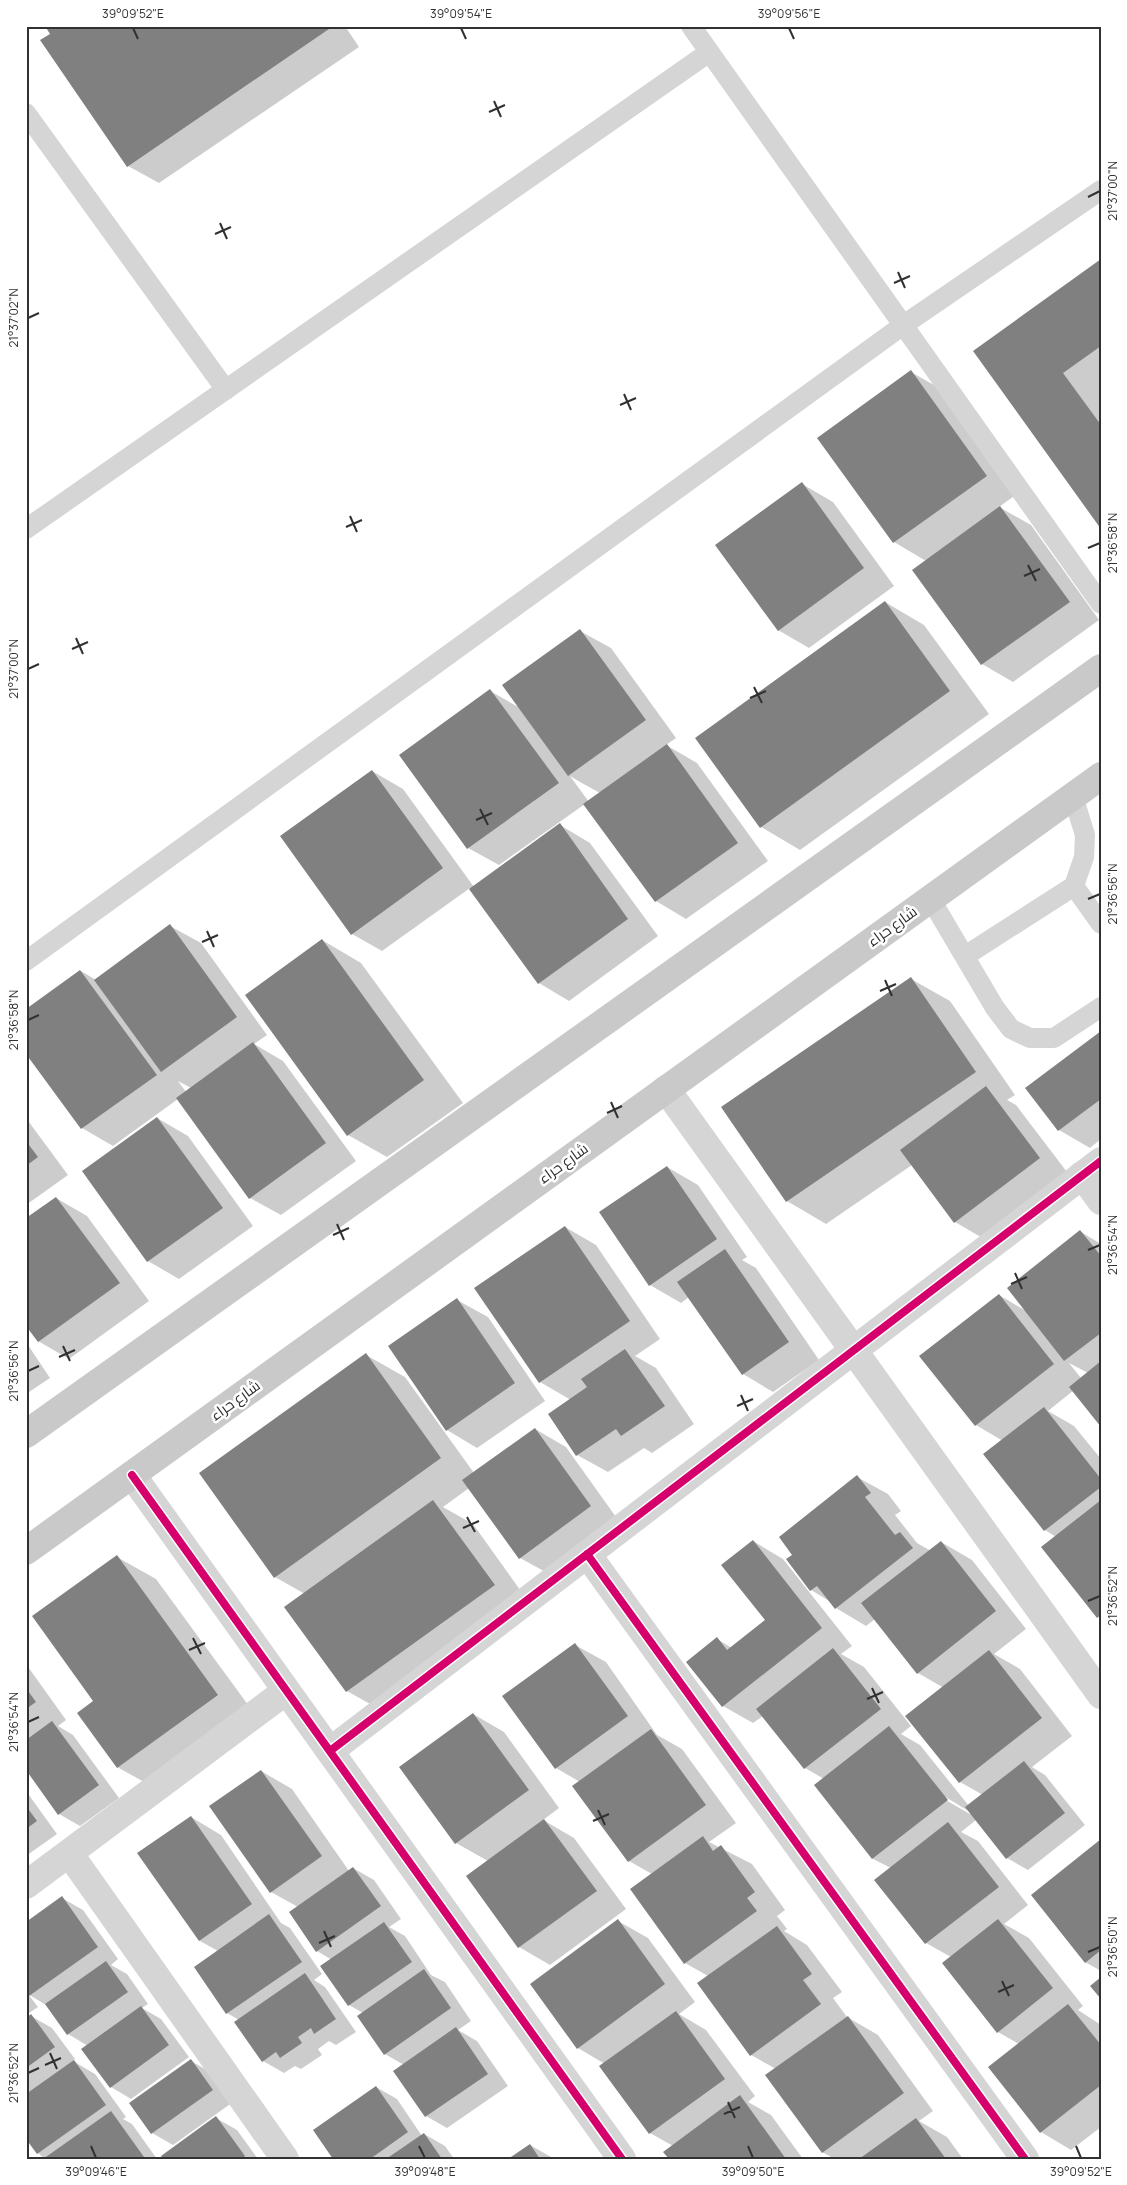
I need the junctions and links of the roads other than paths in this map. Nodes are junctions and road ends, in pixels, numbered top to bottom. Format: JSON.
{"nodes":[{"id":1,"x":691,"y":26,"type":"edge"},
{"id":2,"x":708,"y":53,"type":"junction"},
{"id":3,"x":26,"y":113,"type":"edge"},
{"id":4,"x":1101,"y":190,"type":"edge"},
{"id":5,"x":902,"y":326,"type":"junction"},
{"id":6,"x":226,"y":390,"type":"junction"},
{"id":7,"x":26,"y":529,"type":"edge"},
{"id":8,"x":1101,"y":604,"type":"edge"},
{"id":9,"x":1101,"y":668,"type":"edge"},
{"id":10,"x":1101,"y":776,"type":"edge"},
{"id":11,"x":1073,"y":796,"type":"junction"},
{"id":12,"x":1074,"y":886,"type":"junction"},
{"id":13,"x":930,"y":898,"type":"junction"},
{"id":14,"x":1101,"y":924,"type":"edge"},
{"id":15,"x":966,"y":956,"type":"junction"},
{"id":16,"x":26,"y":961,"type":"edge"},
{"id":17,"x":1101,"y":1007,"type":"edge"},
{"id":18,"x":666,"y":1089,"type":"junction"},
{"id":19,"x":1092,"y":1168,"type":"edge"},
{"id":20,"x":1101,"y":1201,"type":"edge"},
{"id":21,"x":854,"y":1350,"type":"junction"},
{"id":22,"x":26,"y":1434,"type":"edge"},
{"id":23,"x":132,"y":1475,"type":"junction"},
{"id":24,"x":26,"y":1551,"type":"edge"},
{"id":25,"x":587,"y":1554,"type":"junction"},
{"id":26,"x":286,"y":1691,"type":"junction"},
{"id":27,"x":1101,"y":1694,"type":"edge"},
{"id":28,"x":330,"y":1751,"type":"junction"},
{"id":29,"x":68,"y":1854,"type":"junction"},
{"id":30,"x":26,"y":1885,"type":"edge"},
{"id":31,"x":285,"y":2159,"type":"edge"},
{"id":32,"x":622,"y":2159,"type":"edge"},
{"id":33,"x":1025,"y":2159,"type":"edge"}],
"edges":[{"from":1,"to":2,"type":"lane"},
{"from":2,"to":5,"type":"lane"},
{"from":2,"to":6,"type":"lane"},
{"from":3,"to":6,"type":"lane"},
{"from":4,"to":5,"type":"lane"},
{"from":5,"to":8,"type":"lane"},
{"from":5,"to":16,"type":"lane"},
{"from":6,"to":7,"type":"lane"},
{"from":9,"to":22,"type":"main road"},
{"from":10,"to":11,"type":"main road","name":"شارع حراء"},
{"from":11,"to":12,"type":"lane"},
{"from":11,"to":13,"type":"main road","name":"شارع حراء"},
{"from":12,"to":14,"type":"lane"},
{"from":12,"to":15,"type":"lane"},
{"from":13,"to":15,"type":"lane"},
{"from":13,"to":18,"type":"main road","name":"شارع حراء"},
{"from":15,"to":17,"type":"lane"},
{"from":18,"to":21,"type":"street"},
{"from":18,"to":23,"type":"main road","name":"شارع حراء"},
{"from":19,"to":20,"type":"street"},
{"from":19,"to":21,"type":"street"},
{"from":21,"to":25,"type":"street"},
{"from":21,"to":27,"type":"street"},
{"from":23,"to":24,"type":"main road","name":"شارع حراء"},
{"from":23,"to":26,"type":"street"},
{"from":25,"to":28,"type":"street"},
{"from":25,"to":33,"type":"street"},
{"from":26,"to":28,"type":"street"},
{"from":26,"to":29,"type":"street"},
{"from":28,"to":32,"type":"street"},
{"from":29,"to":30,"type":"street"},
{"from":29,"to":31,"type":"street"}]}
